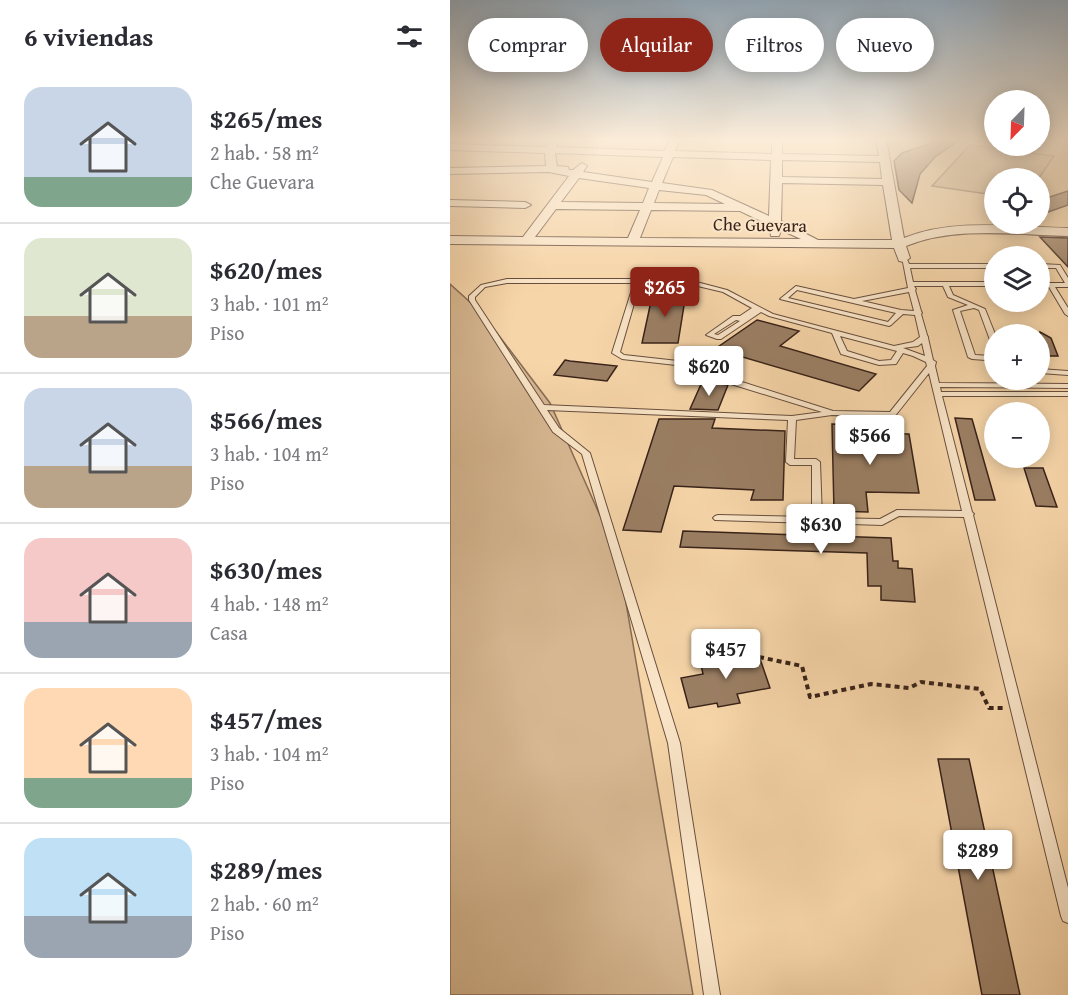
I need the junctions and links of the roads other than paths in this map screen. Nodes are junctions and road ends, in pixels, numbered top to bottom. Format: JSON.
{"nodes":[{"id":1,"x":566,"y":185,"type":"edge"},
{"id":2,"x":656,"y":185,"type":"edge"},
{"id":3,"x":659,"y":185,"type":"edge"},
{"id":4,"x":776,"y":185,"type":"edge"},
{"id":5,"x":889,"y":185,"type":"edge"},
{"id":6,"x":454,"y":205,"type":"edge"},
{"id":7,"x":525,"y":205,"type":"dead end"},
{"id":8,"x":552,"y":205,"type":"junction"},
{"id":9,"x":647,"y":206,"type":"junction"},
{"id":10,"x":743,"y":208,"type":"junction"},
{"id":11,"x":894,"y":213,"type":"junction"},
{"id":12,"x":775,"y":223,"type":"junction"},
{"id":13,"x":1068,"y":232,"type":"edge"},
{"id":14,"x":953,"y":233,"type":"junction"},
{"id":15,"x":450,"y":240,"type":"edge"},
{"id":16,"x":526,"y":241,"type":"junction"},
{"id":17,"x":632,"y":242,"type":"junction"},
{"id":18,"x":775,"y":243,"type":"junction"},
{"id":19,"x":820,"y":243,"type":"junction"},
{"id":20,"x":899,"y":244,"type":"junction"},
{"id":21,"x":906,"y":262,"type":"junction"},
{"id":22,"x":964,"y":266,"type":"junction"},
{"id":23,"x":984,"y":266,"type":"edge"},
{"id":24,"x":1050,"y":266,"type":"edge"},
{"id":25,"x":638,"y":279,"type":"junction"},
{"id":26,"x":945,"y":284,"type":"junction"},
{"id":27,"x":972,"y":284,"type":"junction"},
{"id":28,"x":984,"y":284,"type":"edge"},
{"id":29,"x":1068,"y":284,"type":"edge"},
{"id":30,"x":1051,"y":285,"type":"joint"},
{"id":31,"x":912,"y":287,"type":"junction"},
{"id":32,"x":854,"y":301,"type":"junction"},
{"id":33,"x":974,"y":306,"type":"junction"},
{"id":34,"x":758,"y":309,"type":"junction"},
{"id":35,"x":901,"y":312,"type":"junction"},
{"id":36,"x":919,"y":313,"type":"junction"},
{"id":37,"x":1068,"y":314,"type":"edge"},
{"id":38,"x":988,"y":324,"type":"edge"},
{"id":39,"x":835,"y":333,"type":"junction"},
{"id":40,"x":925,"y":337,"type":"junction"},
{"id":41,"x":886,"y":347,"type":"junction"},
{"id":42,"x":902,"y":351,"type":"junction"},
{"id":43,"x":984,"y":357,"type":"edge"},
{"id":44,"x":932,"y":364,"type":"junction"},
{"id":45,"x":1050,"y":372,"type":"edge"},
{"id":46,"x":1068,"y":373,"type":"edge"},
{"id":47,"x":1068,"y":386,"type":"edge"},
{"id":48,"x":938,"y":390,"type":"junction"},
{"id":49,"x":1068,"y":394,"type":"edge"},
{"id":50,"x":542,"y":407,"type":"junction"},
{"id":51,"x":832,"y":413,"type":"junction"},
{"id":52,"x":792,"y":418,"type":"junction"},
{"id":53,"x":969,"y":514,"type":"junction"},
{"id":54,"x":718,"y":518,"type":"dead end"},
{"id":55,"x":816,"y":522,"type":"junction"},
{"id":56,"x":1068,"y":916,"type":"edge"},
{"id":57,"x":712,"y":995,"type":"edge"}],
"edges":[{"from":1,"to":8,"type":"street"},
{"from":2,"to":9,"type":"street"},
{"from":3,"to":10,"type":"street"},
{"from":4,"to":12,"type":"street"},
{"from":5,"to":11,"type":"street"},
{"from":6,"to":7,"type":"street"},
{"from":8,"to":9,"type":"street"},
{"from":8,"to":16,"type":"street"},
{"from":9,"to":10,"type":"street"},
{"from":9,"to":17,"type":"street"},
{"from":10,"to":12,"type":"street"},
{"from":11,"to":14,"type":"street"},
{"from":11,"to":20,"type":"street"},
{"from":12,"to":18,"type":"street"},
{"from":12,"to":19,"type":"street"},
{"from":13,"to":14,"type":"street","name":"Che Guevara"},
{"from":14,"to":20,"type":"street","name":"Che Guevara"},
{"from":15,"to":16,"type":"street","name":"Che Guevara"},
{"from":16,"to":17,"type":"street","name":"Che Guevara"},
{"from":17,"to":18,"type":"street","name":"Che Guevara"},
{"from":18,"to":19,"type":"street","name":"Che Guevara"},
{"from":19,"to":20,"type":"street","name":"Che Guevara"},
{"from":20,"to":21,"type":"street"},
{"from":21,"to":22,"type":"lane"},
{"from":21,"to":31,"type":"lane"},
{"from":22,"to":23,"type":"lane"},
{"from":22,"to":27,"type":"lane"},
{"from":24,"to":29,"type":"lane"},
{"from":25,"to":34,"type":"lane"},
{"from":25,"to":50,"type":"lane"},
{"from":25,"to":51,"type":"lane"},
{"from":26,"to":27,"type":"lane"},
{"from":26,"to":31,"type":"lane"},
{"from":26,"to":33,"type":"lane"},
{"from":27,"to":28,"type":"lane"},
{"from":29,"to":30,"type":"lane"},
{"from":30,"to":37,"type":"lane"},
{"from":31,"to":32,"type":"lane"},
{"from":31,"to":36,"type":"lane"},
{"from":32,"to":35,"type":"lane"},
{"from":32,"to":35,"type":"lane"},
{"from":33,"to":38,"type":"lane"},
{"from":33,"to":43,"type":"lane"},
{"from":34,"to":34,"type":"lane"},
{"from":34,"to":39,"type":"lane"},
{"from":35,"to":36,"type":"lane"},
{"from":36,"to":40,"type":"lane"},
{"from":39,"to":41,"type":"lane"},
{"from":39,"to":42,"type":"lane"},
{"from":40,"to":41,"type":"lane"},
{"from":40,"to":44,"type":"lane"},
{"from":41,"to":42,"type":"lane"},
{"from":42,"to":44,"type":"lane"},
{"from":44,"to":48,"type":"lane"},
{"from":44,"to":51,"type":"lane"},
{"from":45,"to":46,"type":"lane"},
{"from":47,"to":48,"type":"lane"},
{"from":48,"to":49,"type":"lane"},
{"from":48,"to":53,"type":"lane"},
{"from":50,"to":52,"type":"lane"},
{"from":50,"to":57,"type":"lane"},
{"from":51,"to":52,"type":"lane"},
{"from":52,"to":55,"type":"lane"},
{"from":53,"to":55,"type":"lane"},
{"from":53,"to":56,"type":"lane"},
{"from":54,"to":55,"type":"lane"}]}
